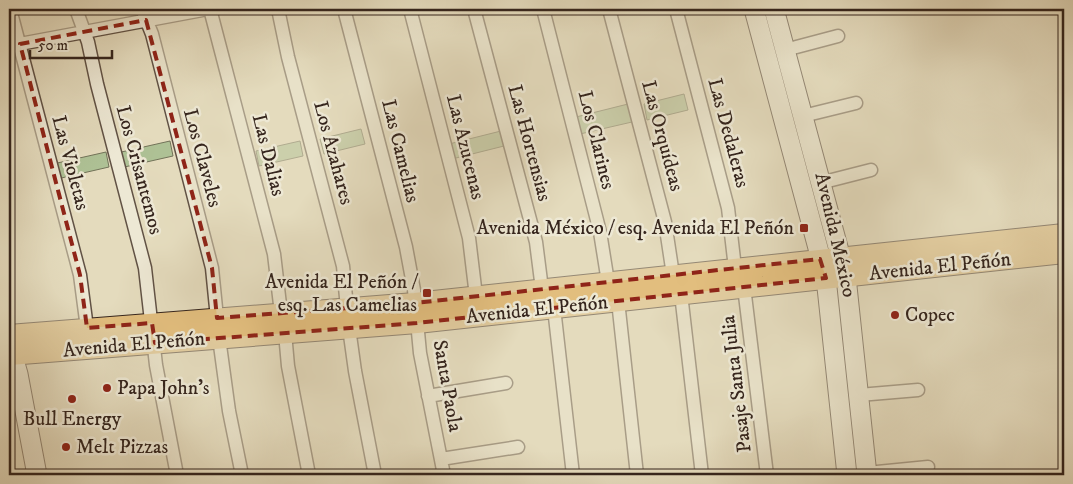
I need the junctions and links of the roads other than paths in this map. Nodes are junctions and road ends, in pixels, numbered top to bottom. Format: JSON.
{"nodes":[{"id":1,"x":10,"y":9,"type":"edge"},
{"id":2,"x":76,"y":9,"type":"edge"},
{"id":3,"x":209,"y":9,"type":"edge"},
{"id":4,"x":278,"y":9,"type":"edge"},
{"id":5,"x":344,"y":9,"type":"edge"},
{"id":6,"x":410,"y":9,"type":"edge"},
{"id":7,"x":474,"y":9,"type":"edge"},
{"id":8,"x":543,"y":9,"type":"edge"},
{"id":9,"x":609,"y":9,"type":"edge"},
{"id":10,"x":676,"y":9,"type":"edge"},
{"id":11,"x":754,"y":9,"type":"edge"},
{"id":12,"x":774,"y":9,"type":"edge"},
{"id":13,"x":144,"y":14,"type":"edge"},
{"id":14,"x":84,"y":32,"type":"junction"},
{"id":15,"x":838,"y":36,"type":"dead end"},
{"id":16,"x":14,"y":45,"type":"edge"},
{"id":17,"x":785,"y":50,"type":"junction"},
{"id":18,"x":856,"y":102,"type":"dead end"},
{"id":19,"x":803,"y":116,"type":"junction"},
{"id":20,"x":871,"y":170,"type":"dead end"},
{"id":21,"x":820,"y":183,"type":"junction"},
{"id":22,"x":1064,"y":234,"type":"edge"},
{"id":23,"x":1064,"y":253,"type":"edge"},
{"id":24,"x":830,"y":258,"type":"junction"},
{"id":25,"x":735,"y":268,"type":"junction"},
{"id":26,"x":673,"y":275,"type":"junction"},
{"id":27,"x":836,"y":278,"type":"junction"},
{"id":28,"x":608,"y":282,"type":"junction"},
{"id":29,"x":744,"y":287,"type":"junction"},
{"id":30,"x":542,"y":289,"type":"junction"},
{"id":31,"x":681,"y":294,"type":"junction"},
{"id":32,"x":476,"y":296,"type":"junction"},
{"id":33,"x":618,"y":301,"type":"junction"},
{"id":34,"x":415,"y":303,"type":"junction"},
{"id":35,"x":347,"y":308,"type":"junction"},
{"id":36,"x":554,"y":308,"type":"junction"},
{"id":37,"x":281,"y":313,"type":"junction"},
{"id":38,"x":217,"y":318,"type":"junction"},
{"id":39,"x":152,"y":323,"type":"junction"},
{"id":40,"x":417,"y":323,"type":"junction"},
{"id":41,"x":87,"y":328,"type":"junction"},
{"id":42,"x":350,"y":328,"type":"junction"},
{"id":43,"x":284,"y":333,"type":"junction"},
{"id":44,"x":9,"y":335,"type":"edge"},
{"id":45,"x":219,"y":338,"type":"junction"},
{"id":46,"x":154,"y":344,"type":"junction"},
{"id":47,"x":10,"y":351,"type":"edge"},
{"id":48,"x":506,"y":383,"type":"dead end"},
{"id":49,"x":918,"y":390,"type":"dead end"},
{"id":50,"x":859,"y":395,"type":"junction"},
{"id":51,"x":428,"y":396,"type":"junction"},
{"id":52,"x":518,"y":447,"type":"dead end"},
{"id":53,"x":441,"y":459,"type":"junction"},
{"id":54,"x":928,"y":467,"type":"dead end"},
{"id":55,"x":867,"y":474,"type":"edge"},
{"id":56,"x":37,"y":475,"type":"edge"},
{"id":57,"x":177,"y":475,"type":"edge"},
{"id":58,"x":242,"y":475,"type":"edge"},
{"id":59,"x":309,"y":475,"type":"edge"},
{"id":60,"x":375,"y":475,"type":"edge"},
{"id":61,"x":444,"y":475,"type":"edge"},
{"id":62,"x":573,"y":475,"type":"edge"},
{"id":63,"x":637,"y":475,"type":"edge"},
{"id":64,"x":702,"y":475,"type":"edge"},
{"id":65,"x":767,"y":475,"type":"edge"},
{"id":66,"x":847,"y":475,"type":"edge"}],
"edges":[{"from":1,"to":16,"type":"street","name":"Las Violetas"},
{"from":2,"to":14,"type":"street","name":"Los Crisantemos"},
{"from":3,"to":13,"type":"street"},
{"from":3,"to":37,"type":"street","name":"Las Dalias"},
{"from":4,"to":35,"type":"street","name":"Los Azahares"},
{"from":5,"to":34,"type":"street","name":"Las Camelias"},
{"from":6,"to":32,"type":"street","name":"Las Azucenas"},
{"from":7,"to":30,"type":"street","name":"Las Hortensias"},
{"from":8,"to":28,"type":"street","name":"Los Clarines"},
{"from":9,"to":26,"type":"street","name":"Las Orquídeas"},
{"from":10,"to":25,"type":"street","name":"Las Dedaleras"},
{"from":11,"to":24,"type":"main road","name":"Avenida México"},
{"from":12,"to":17,"type":"main road","name":"Avenida México"},
{"from":13,"to":14,"type":"street"},
{"from":13,"to":38,"type":"street","name":"Los Claveles"},
{"from":14,"to":16,"type":"street"},
{"from":14,"to":39,"type":"street","name":"Los Crisantemos"},
{"from":15,"to":17,"type":"street"},
{"from":16,"to":41,"type":"street","name":"Las Violetas"},
{"from":17,"to":19,"type":"main road","name":"Avenida México"},
{"from":18,"to":19,"type":"street"},
{"from":19,"to":21,"type":"main road","name":"Avenida México"},
{"from":20,"to":21,"type":"street"},
{"from":21,"to":24,"type":"main road","name":"Avenida México"},
{"from":22,"to":24,"type":"main road","name":"Avenida El Peñón"},
{"from":23,"to":27,"type":"main road","name":"Avenida El Peñón"},
{"from":24,"to":25,"type":"main road","name":"Avenida El Peñón"},
{"from":24,"to":27,"type":"main road","name":"Avenida México"},
{"from":25,"to":26,"type":"main road","name":"Avenida El Peñón"},
{"from":26,"to":28,"type":"main road","name":"Avenida El Peñón"},
{"from":27,"to":29,"type":"main road","name":"Avenida El Peñón"},
{"from":27,"to":50,"type":"main road","name":"Avenida México"},
{"from":27,"to":66,"type":"main road","name":"Avenida México"},
{"from":28,"to":30,"type":"main road","name":"Avenida El Peñón"},
{"from":29,"to":31,"type":"main road","name":"Avenida El Peñón"},
{"from":29,"to":65,"type":"street","name":"Pasaje Santa Julia"},
{"from":30,"to":32,"type":"main road","name":"Avenida El Peñón"},
{"from":31,"to":33,"type":"main road","name":"Avenida El Peñón"},
{"from":31,"to":64,"type":"street"},
{"from":32,"to":34,"type":"main road","name":"Avenida El Peñón"},
{"from":33,"to":36,"type":"main road","name":"Avenida El Peñón"},
{"from":33,"to":63,"type":"street"},
{"from":34,"to":35,"type":"main road","name":"Avenida El Peñón"},
{"from":34,"to":40,"type":"street","name":"Santa Paola"},
{"from":35,"to":37,"type":"main road","name":"Avenida El Peñón"},
{"from":36,"to":40,"type":"main road","name":"Avenida El Peñón"},
{"from":36,"to":62,"type":"street"},
{"from":37,"to":38,"type":"main road","name":"Avenida El Peñón"},
{"from":38,"to":39,"type":"main road","name":"Avenida El Peñón"},
{"from":39,"to":41,"type":"main road","name":"Avenida El Peñón"},
{"from":39,"to":46,"type":"street","name":"Los Crisantemos"},
{"from":40,"to":42,"type":"main road","name":"Avenida El Peñón"},
{"from":40,"to":51,"type":"street","name":"Santa Paola"},
{"from":41,"to":44,"type":"main road","name":"Avenida El Peñón"},
{"from":42,"to":43,"type":"main road","name":"Avenida El Peñón"},
{"from":42,"to":60,"type":"street"},
{"from":43,"to":45,"type":"main road","name":"Avenida El Peñón"},
{"from":43,"to":59,"type":"street"},
{"from":45,"to":46,"type":"main road","name":"Avenida El Peñón"},
{"from":45,"to":58,"type":"street"},
{"from":46,"to":47,"type":"main road","name":"Avenida El Peñón"},
{"from":46,"to":57,"type":"street","name":"Los Crisantemos"},
{"from":47,"to":56,"type":"main road"},
{"from":48,"to":51,"type":"street"},
{"from":49,"to":50,"type":"street"},
{"from":50,"to":55,"type":"main road","name":"Avenida México"},
{"from":51,"to":53,"type":"street","name":"Santa Paola"},
{"from":52,"to":53,"type":"street"},
{"from":53,"to":61,"type":"street","name":"Santa Paola"},
{"from":54,"to":55,"type":"street"}]}
